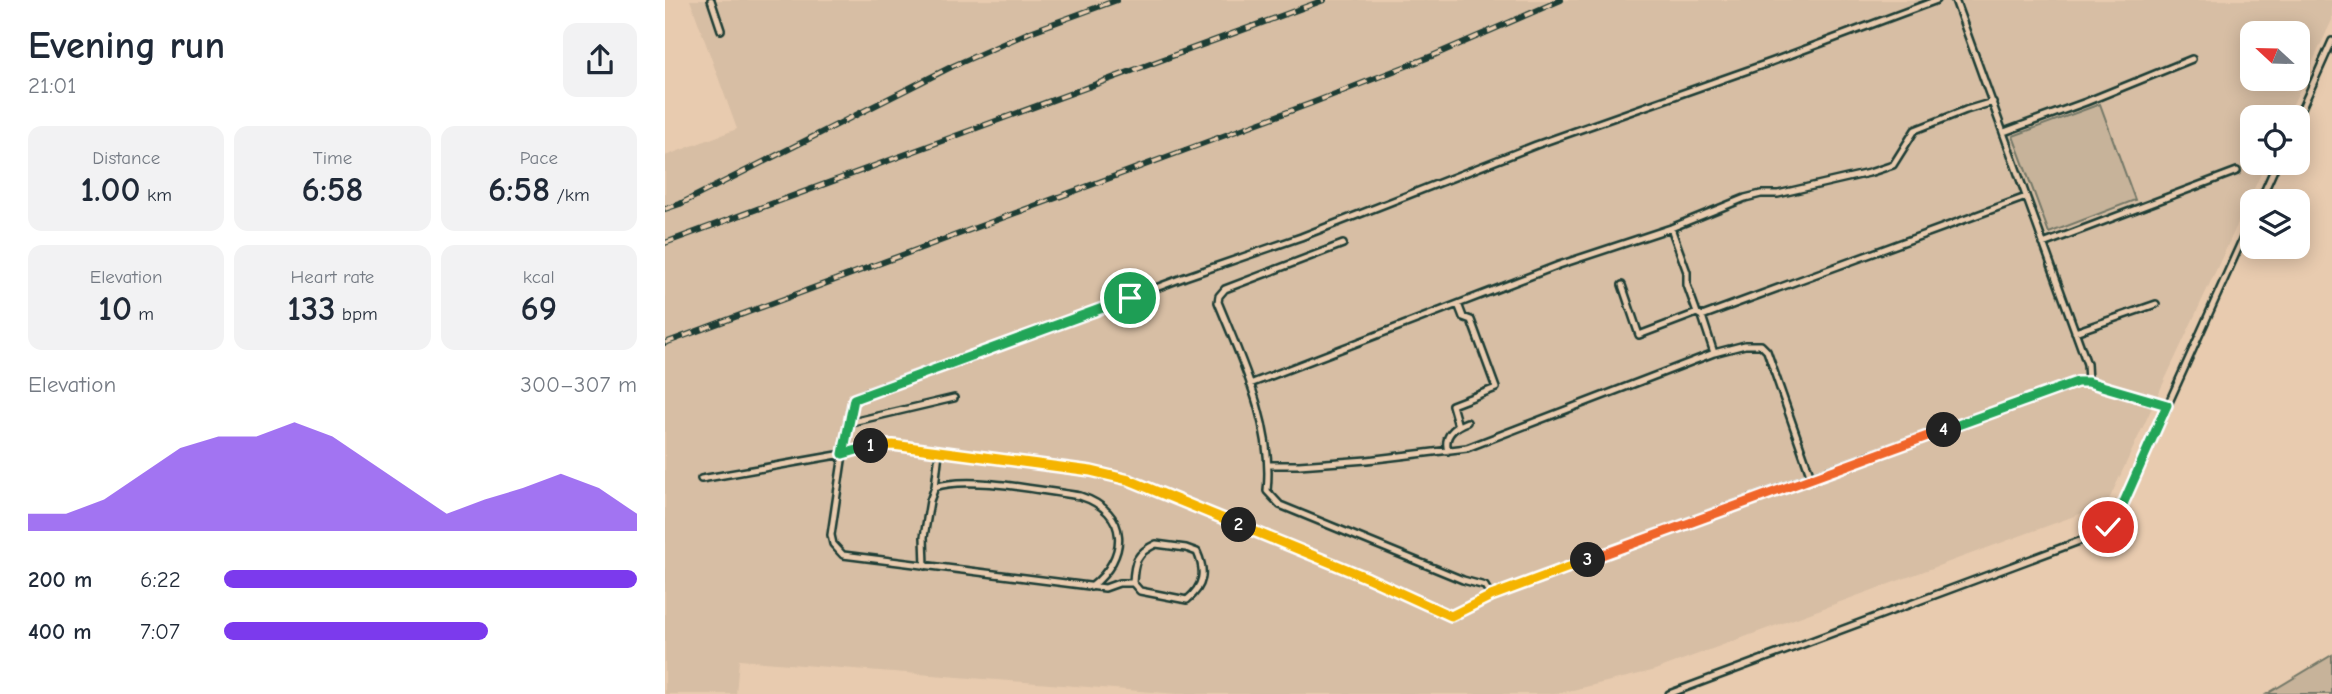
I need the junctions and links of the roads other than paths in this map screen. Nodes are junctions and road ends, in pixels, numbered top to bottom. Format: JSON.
{"nodes":[{"id":1,"x":711,"y":0,"type":"edge"},
{"id":2,"x":1937,"y":0,"type":"edge"},
{"id":3,"x":1955,"y":0,"type":"edge"},
{"id":4,"x":721,"y":30,"type":"dead end"},
{"id":5,"x":2332,"y":41,"type":"edge"},
{"id":6,"x":2192,"y":60,"type":"dead end"},
{"id":7,"x":1993,"y":102,"type":"junction"},
{"id":8,"x":2303,"y":105,"type":"edge"},
{"id":9,"x":2004,"y":132,"type":"junction"},
{"id":10,"x":2238,"y":172,"type":"dead end"},
{"id":11,"x":2026,"y":197,"type":"junction"},
{"id":12,"x":1671,"y":228,"type":"junction"},
{"id":13,"x":1343,"y":244,"type":"dead end"},
{"id":14,"x":2043,"y":244,"type":"junction"},
{"id":15,"x":2240,"y":244,"type":"edge"},
{"id":16,"x":1622,"y":285,"type":"dead end"},
{"id":17,"x":1458,"y":304,"type":"junction"},
{"id":18,"x":2156,"y":304,"type":"dead end"},
{"id":19,"x":1699,"y":314,"type":"junction"},
{"id":20,"x":2075,"y":332,"type":"junction"},
{"id":21,"x":1714,"y":353,"type":"junction"},
{"id":22,"x":2088,"y":382,"type":"junction"},
{"id":23,"x":1250,"y":384,"type":"junction"},
{"id":24,"x":954,"y":398,"type":"dead end"},
{"id":25,"x":2167,"y":405,"type":"junction"},
{"id":26,"x":848,"y":422,"type":"junction"},
{"id":27,"x":1467,"y":422,"type":"dead end"},
{"id":28,"x":1458,"y":426,"type":"junction"},
{"id":29,"x":1448,"y":451,"type":"junction"},
{"id":30,"x":939,"y":453,"type":"junction"},
{"id":31,"x":843,"y":454,"type":"junction"},
{"id":32,"x":1269,"y":465,"type":"junction"},
{"id":33,"x":1811,"y":477,"type":"junction"},
{"id":34,"x":701,"y":479,"type":"dead end"},
{"id":35,"x":935,"y":487,"type":"junction"},
{"id":36,"x":925,"y":566,"type":"junction"},
{"id":37,"x":1133,"y":583,"type":"junction"},
{"id":38,"x":1091,"y":587,"type":"junction"},
{"id":39,"x":1491,"y":596,"type":"junction"},
{"id":40,"x":1669,"y":694,"type":"edge"}],
"edges":[{"from":1,"to":4,"type":"lane"},
{"from":2,"to":26,"type":"lane"},
{"from":3,"to":7,"type":"lane"},
{"from":5,"to":8,"type":"lane"},
{"from":6,"to":9,"type":"lane"},
{"from":7,"to":9,"type":"lane"},
{"from":7,"to":12,"type":"lane"},
{"from":9,"to":11,"type":"lane"},
{"from":10,"to":14,"type":"lane"},
{"from":11,"to":14,"type":"lane"},
{"from":11,"to":19,"type":"lane"},
{"from":12,"to":17,"type":"lane"},
{"from":12,"to":19,"type":"lane"},
{"from":13,"to":23,"type":"lane"},
{"from":14,"to":20,"type":"lane"},
{"from":15,"to":25,"type":"lane"},
{"from":16,"to":19,"type":"lane"},
{"from":17,"to":23,"type":"lane"},
{"from":17,"to":28,"type":"lane"},
{"from":18,"to":20,"type":"lane"},
{"from":19,"to":21,"type":"lane"},
{"from":20,"to":22,"type":"lane"},
{"from":21,"to":29,"type":"lane"},
{"from":21,"to":33,"type":"lane"},
{"from":22,"to":25,"type":"lane"},
{"from":22,"to":33,"type":"lane"},
{"from":23,"to":32,"type":"lane"},
{"from":24,"to":26,"type":"lane"},
{"from":25,"to":40,"type":"lane"},
{"from":26,"to":31,"type":"lane"},
{"from":27,"to":28,"type":"lane"},
{"from":28,"to":29,"type":"lane"},
{"from":29,"to":32,"type":"lane"},
{"from":30,"to":31,"type":"lane"},
{"from":30,"to":35,"type":"lane"},
{"from":30,"to":39,"type":"lane"},
{"from":31,"to":34,"type":"lane"},
{"from":31,"to":36,"type":"lane"},
{"from":32,"to":39,"type":"lane"},
{"from":33,"to":39,"type":"lane"},
{"from":35,"to":36,"type":"lane"},
{"from":35,"to":38,"type":"lane"},
{"from":36,"to":38,"type":"lane"},
{"from":37,"to":37,"type":"lane"},
{"from":37,"to":38,"type":"lane"}]}
